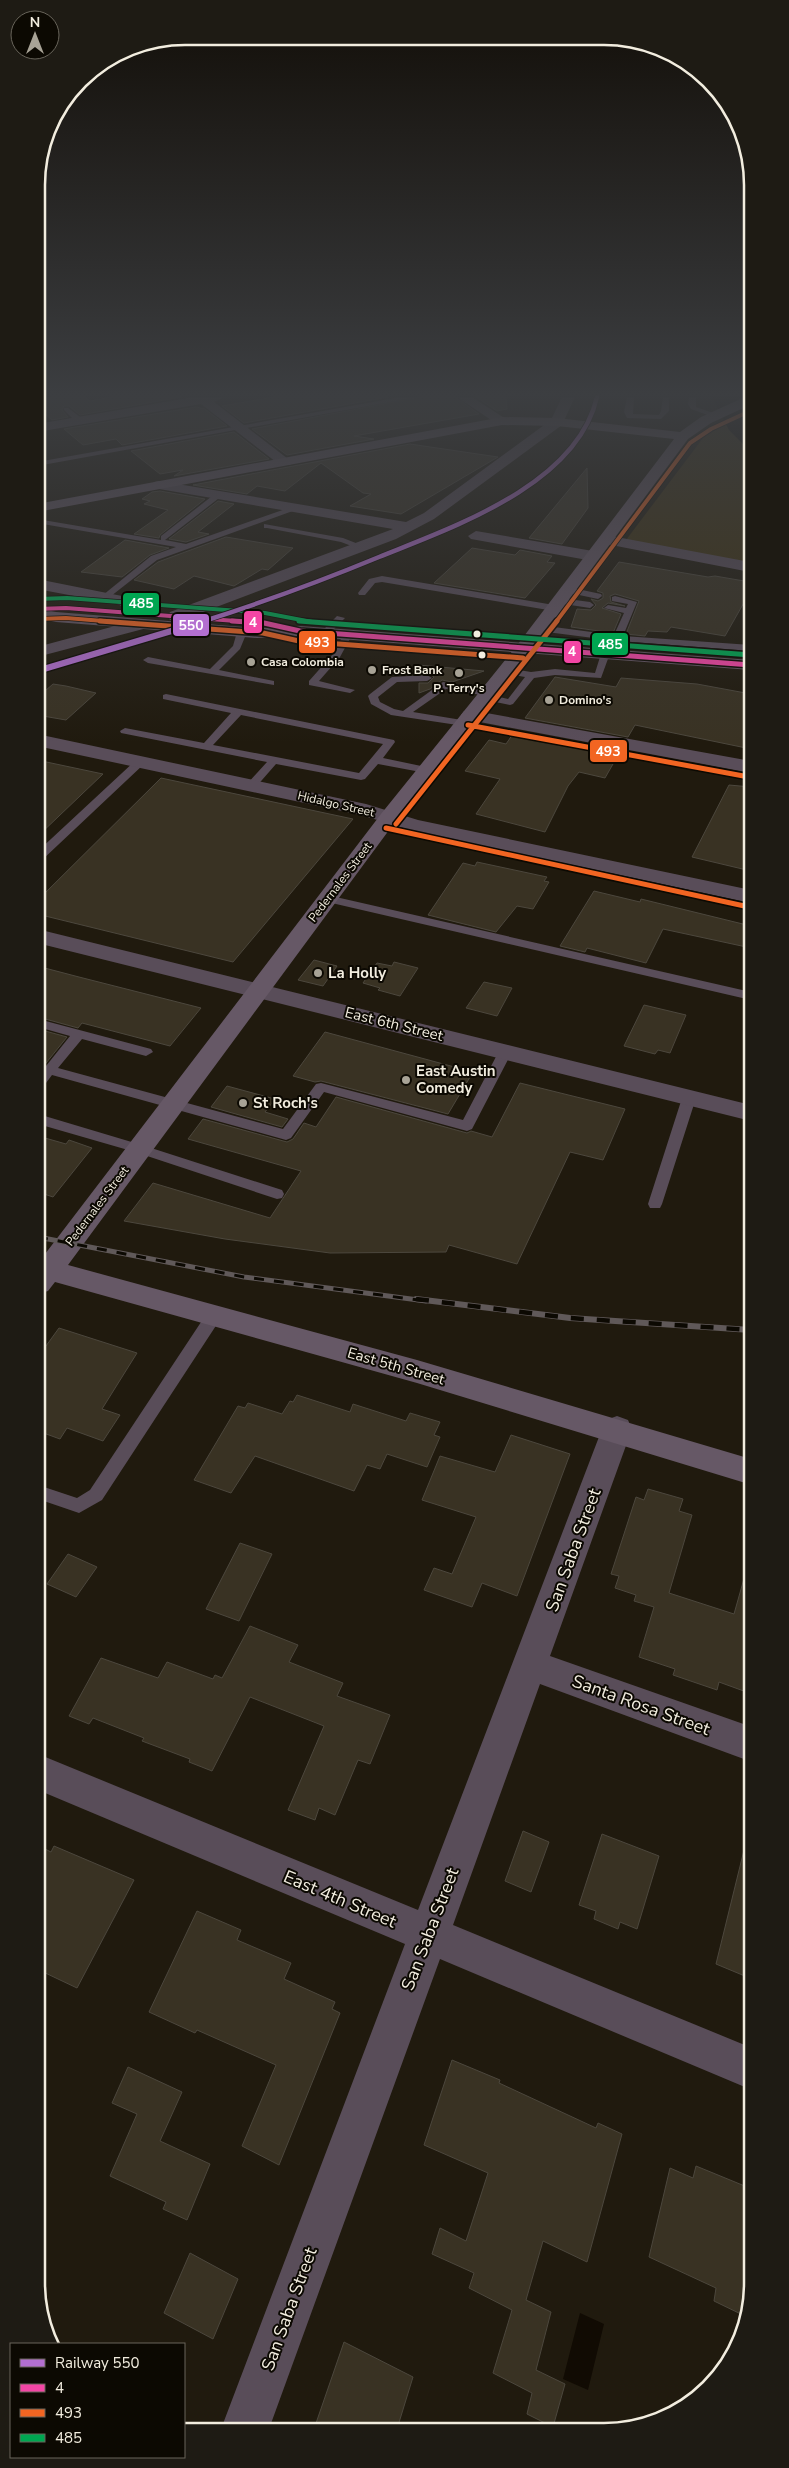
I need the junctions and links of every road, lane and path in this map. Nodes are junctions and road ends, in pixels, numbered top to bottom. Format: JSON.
{"nodes":[{"id":1,"x":47,"y":512,"type":"edge"},
{"id":2,"x":197,"y":512,"type":"edge"},
{"id":3,"x":285,"y":512,"type":"edge"},
{"id":4,"x":323,"y":512,"type":"edge"},
{"id":5,"x":433,"y":512,"type":"edge"},
{"id":6,"x":627,"y":512,"type":"edge"},
{"id":7,"x":267,"y":526,"type":"dead end"},
{"id":8,"x":410,"y":526,"type":"junction"},
{"id":9,"x":476,"y":536,"type":"dead end"},
{"id":10,"x":164,"y":538,"type":"dead end"},
{"id":11,"x":606,"y":540,"type":"junction"},
{"id":12,"x":184,"y":546,"type":"junction"},
{"id":13,"x":362,"y":547,"type":"junction"},
{"id":14,"x":593,"y":556,"type":"junction"},
{"id":15,"x":744,"y":566,"type":"edge"},
{"id":16,"x":45,"y":586,"type":"edge"},
{"id":17,"x":362,"y":593,"type":"dead end"},
{"id":18,"x":598,"y":596,"type":"dead end"},
{"id":19,"x":106,"y":597,"type":"junction"},
{"id":20,"x":615,"y":599,"type":"dead end"},
{"id":21,"x":561,"y":600,"type":"junction"},
{"id":22,"x":590,"y":605,"type":"dead end"},
{"id":23,"x":608,"y":608,"type":"dead end"},
{"id":24,"x":45,"y":609,"type":"edge"},
{"id":25,"x":628,"y":611,"type":"junction"},
{"id":26,"x":45,"y":615,"type":"edge"},
{"id":27,"x":176,"y":616,"type":"junction"},
{"id":28,"x":138,"y":618,"type":"junction"},
{"id":29,"x":340,"y":618,"type":"dead end"},
{"id":30,"x":539,"y":628,"type":"junction"},
{"id":31,"x":300,"y":631,"type":"junction"},
{"id":32,"x":242,"y":632,"type":"junction"},
{"id":33,"x":325,"y":633,"type":"junction"},
{"id":34,"x":347,"y":635,"type":"junction"},
{"id":35,"x":617,"y":638,"type":"junction"},
{"id":36,"x":524,"y":648,"type":"junction"},
{"id":37,"x":45,"y":649,"type":"edge"},
{"id":38,"x":656,"y":650,"type":"junction"},
{"id":39,"x":607,"y":654,"type":"junction"},
{"id":40,"x":744,"y":657,"type":"edge"},
{"id":41,"x":148,"y":660,"type":"dead end"},
{"id":42,"x":506,"y":671,"type":"junction"},
{"id":43,"x":212,"y":672,"type":"junction"},
{"id":44,"x":531,"y":675,"type":"junction"},
{"id":45,"x":425,"y":680,"type":"dead end"},
{"id":46,"x":271,"y":683,"type":"dead end"},
{"id":47,"x":350,"y":690,"type":"dead end"},
{"id":48,"x":486,"y":695,"type":"junction"},
{"id":49,"x":166,"y":697,"type":"dead end"},
{"id":50,"x":238,"y":712,"type":"junction"},
{"id":51,"x":406,"y":713,"type":"junction"},
{"id":52,"x":467,"y":719,"type":"junction"},
{"id":53,"x":125,"y":731,"type":"dead end"},
{"id":54,"x":45,"y":742,"type":"edge"},
{"id":55,"x":206,"y":747,"type":"junction"},
{"id":56,"x":274,"y":760,"type":"junction"},
{"id":57,"x":376,"y":760,"type":"junction"},
{"id":58,"x":140,"y":762,"type":"junction"},
{"id":59,"x":744,"y":767,"type":"edge"},
{"id":60,"x":426,"y":770,"type":"junction"},
{"id":61,"x":251,"y":786,"type":"junction"},
{"id":62,"x":388,"y":818,"type":"junction"},
{"id":63,"x":45,"y":851,"type":"edge"},
{"id":64,"x":744,"y":894,"type":"edge"},
{"id":65,"x":328,"y":899,"type":"junction"},
{"id":66,"x":45,"y":938,"type":"edge"},
{"id":67,"x":258,"y":991,"type":"junction"},
{"id":68,"x":744,"y":994,"type":"edge"},
{"id":69,"x":45,"y":1025,"type":"edge"},
{"id":70,"x":80,"y":1034,"type":"junction"},
{"id":71,"x":146,"y":1052,"type":"dead end"},
{"id":72,"x":506,"y":1052,"type":"junction"},
{"id":73,"x":49,"y":1070,"type":"junction"},
{"id":74,"x":45,"y":1075,"type":"edge"},
{"id":75,"x":689,"y":1098,"type":"junction"},
{"id":76,"x":172,"y":1105,"type":"junction"},
{"id":77,"x":744,"y":1111,"type":"edge"},
{"id":78,"x":45,"y":1121,"type":"edge"},
{"id":79,"x":140,"y":1149,"type":"junction"},
{"id":80,"x":277,"y":1194,"type":"dead end"},
{"id":81,"x":655,"y":1204,"type":"dead end"},
{"id":82,"x":45,"y":1269,"type":"edge"},
{"id":83,"x":45,"y":1275,"type":"edge"},
{"id":84,"x":215,"y":1314,"type":"junction"},
{"id":85,"x":617,"y":1430,"type":"junction"},
{"id":86,"x":744,"y":1470,"type":"edge"},
{"id":87,"x":45,"y":1494,"type":"edge"},
{"id":88,"x":531,"y":1665,"type":"junction"},
{"id":89,"x":744,"y":1741,"type":"edge"},
{"id":90,"x":45,"y":1775,"type":"edge"},
{"id":91,"x":427,"y":1935,"type":"junction"},
{"id":92,"x":744,"y":2066,"type":"edge"},
{"id":93,"x":247,"y":2423,"type":"edge"}],
"edges":[{"from":1,"to":12,"type":"lane"},
{"from":2,"to":10,"type":"lane"},
{"from":3,"to":12,"type":"lane"},
{"from":4,"to":8,"type":"street"},
{"from":5,"to":8,"type":"street"},
{"from":6,"to":11,"type":"street","name":"Pedernales Street"},
{"from":7,"to":13,"type":"lane"},
{"from":8,"to":13,"type":"street"},
{"from":9,"to":14,"type":"street"},
{"from":11,"to":14,"type":"street","name":"Pedernales Street"},
{"from":11,"to":15,"type":"street"},
{"from":12,"to":19,"type":"lane"},
{"from":13,"to":27,"type":"street"},
{"from":14,"to":21,"type":"street","name":"Pedernales Street"},
{"from":16,"to":19,"type":"street"},
{"from":17,"to":21,"type":"lane"},
{"from":18,"to":21,"type":"lane"},
{"from":19,"to":28,"type":"street"},
{"from":20,"to":25,"type":"lane"},
{"from":21,"to":22,"type":"lane"},
{"from":21,"to":30,"type":"street","name":"Pedernales Street"},
{"from":23,"to":25,"type":"lane"},
{"from":24,"to":28,"type":"main road"},
{"from":25,"to":35,"type":"lane"},
{"from":26,"to":28,"type":"main road"},
{"from":27,"to":28,"type":"main road"},
{"from":27,"to":31,"type":"main road"},
{"from":28,"to":32,"type":"main road"},
{"from":28,"to":37,"type":"street"},
{"from":29,"to":33,"type":"lane"},
{"from":30,"to":35,"type":"lane"},
{"from":30,"to":36,"type":"street","name":"Pedernales Street"},
{"from":31,"to":32,"type":"main road"},
{"from":31,"to":33,"type":"main road"},
{"from":32,"to":43,"type":"lane"},
{"from":33,"to":34,"type":"main road"},
{"from":34,"to":36,"type":"main road"},
{"from":34,"to":47,"type":"lane"},
{"from":35,"to":38,"type":"lane"},
{"from":35,"to":39,"type":"lane"},
{"from":36,"to":39,"type":"main road"},
{"from":36,"to":42,"type":"street","name":"Pedernales Street"},
{"from":38,"to":39,"type":"main road"},
{"from":38,"to":40,"type":"main road"},
{"from":39,"to":44,"type":"lane"},
{"from":41,"to":43,"type":"lane"},
{"from":42,"to":44,"type":"lane"},
{"from":42,"to":48,"type":"street","name":"Pedernales Street"},
{"from":43,"to":46,"type":"lane"},
{"from":44,"to":48,"type":"lane"},
{"from":45,"to":51,"type":"lane"},
{"from":48,"to":51,"type":"lane"},
{"from":48,"to":52,"type":"street","name":"Pedernales Street"},
{"from":49,"to":50,"type":"lane"},
{"from":50,"to":55,"type":"lane"},
{"from":50,"to":57,"type":"lane"},
{"from":51,"to":52,"type":"lane"},
{"from":52,"to":59,"type":"street"},
{"from":52,"to":60,"type":"street","name":"Pedernales Street"},
{"from":53,"to":55,"type":"lane"},
{"from":54,"to":58,"type":"street","name":"Hidalgo Street"},
{"from":55,"to":56,"type":"lane"},
{"from":56,"to":57,"type":"lane"},
{"from":56,"to":61,"type":"lane"},
{"from":57,"to":60,"type":"lane"},
{"from":58,"to":61,"type":"street","name":"Hidalgo Street"},
{"from":58,"to":63,"type":"lane"},
{"from":60,"to":62,"type":"street","name":"Pedernales Street"},
{"from":61,"to":62,"type":"street","name":"Hidalgo Street"},
{"from":62,"to":64,"type":"street","name":"Hidalgo Street"},
{"from":62,"to":65,"type":"street","name":"Pedernales Street"},
{"from":65,"to":67,"type":"street","name":"Pedernales Street"},
{"from":65,"to":68,"type":"lane"},
{"from":66,"to":67,"type":"street","name":"East 6th Street"},
{"from":67,"to":72,"type":"street","name":"East 6th Street"},
{"from":67,"to":76,"type":"street","name":"Pedernales Street"},
{"from":69,"to":70,"type":"lane"},
{"from":70,"to":71,"type":"lane"},
{"from":70,"to":73,"type":"lane"},
{"from":72,"to":75,"type":"street","name":"East 6th Street"},
{"from":72,"to":76,"type":"lane"},
{"from":73,"to":74,"type":"lane"},
{"from":73,"to":76,"type":"lane"},
{"from":75,"to":77,"type":"street","name":"East 6th Street"},
{"from":75,"to":81,"type":"lane"},
{"from":76,"to":79,"type":"street","name":"Pedernales Street"},
{"from":78,"to":79,"type":"lane"},
{"from":79,"to":80,"type":"lane"},
{"from":79,"to":82,"type":"street","name":"Pedernales Street"},
{"from":83,"to":84,"type":"street","name":"East 5th Street"},
{"from":84,"to":85,"type":"street","name":"East 5th Street"},
{"from":84,"to":87,"type":"lane"},
{"from":85,"to":86,"type":"street","name":"East 5th Street"},
{"from":85,"to":88,"type":"street","name":"San Saba Street"},
{"from":88,"to":89,"type":"street","name":"Santa Rosa Street"},
{"from":88,"to":91,"type":"street","name":"San Saba Street"},
{"from":90,"to":91,"type":"street","name":"East 4th Street"},
{"from":91,"to":92,"type":"street","name":"East 4th Street"},
{"from":91,"to":93,"type":"street","name":"San Saba Street"}]}
